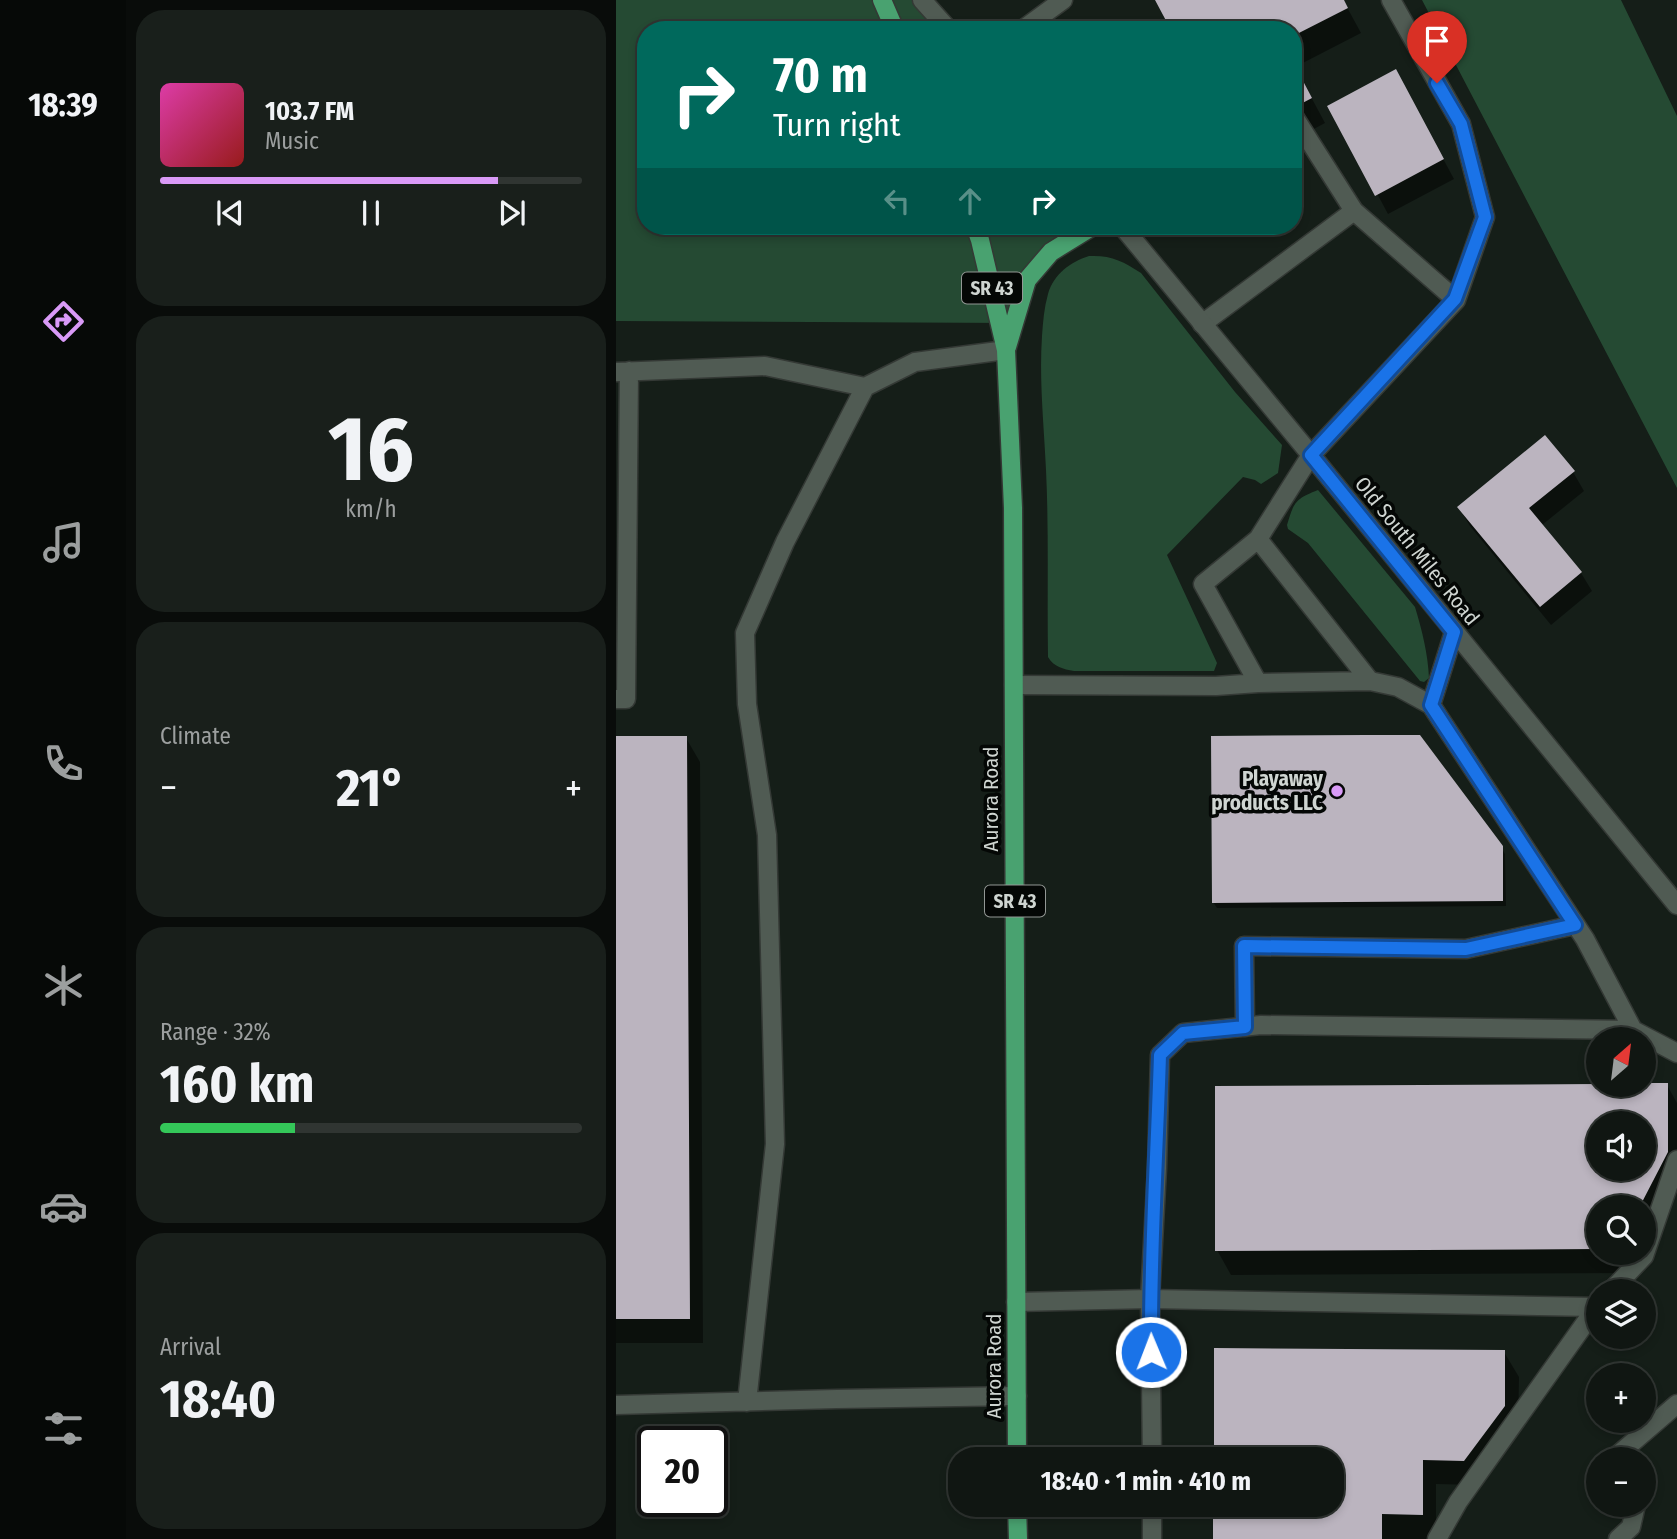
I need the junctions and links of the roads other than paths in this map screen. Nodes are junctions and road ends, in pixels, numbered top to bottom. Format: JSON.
{"nodes":[{"id":1,"x":883,"y":0,"type":"edge"},
{"id":2,"x":922,"y":0,"type":"edge"},
{"id":3,"x":1063,"y":0,"type":"edge"},
{"id":4,"x":1391,"y":0,"type":"edge"},
{"id":5,"x":891,"y":21,"type":"edge"},
{"id":6,"x":941,"y":21,"type":"edge"},
{"id":7,"x":1034,"y":21,"type":"edge"},
{"id":8,"x":1302,"y":130,"type":"edge"},
{"id":9,"x":1354,"y":211,"type":"junction"},
{"id":10,"x":978,"y":235,"type":"edge"},
{"id":11,"x":1078,"y":235,"type":"edge"},
{"id":12,"x":1129,"y":235,"type":"edge"},
{"id":13,"x":1455,"y":299,"type":"junction"},
{"id":14,"x":1202,"y":324,"type":"junction"},
{"id":15,"x":1006,"y":350,"type":"junction"},
{"id":16,"x":623,"y":372,"type":"edge"},
{"id":17,"x":865,"y":387,"type":"junction"},
{"id":18,"x":1311,"y":455,"type":"junction"},
{"id":19,"x":1258,"y":539,"type":"junction"},
{"id":20,"x":1454,"y":632,"type":"junction"},
{"id":21,"x":1370,"y":681,"type":"junction"},
{"id":22,"x":1258,"y":683,"type":"junction"},
{"id":23,"x":1014,"y":685,"type":"junction"},
{"id":24,"x":616,"y":699,"type":"edge"},
{"id":25,"x":1431,"y":705,"type":"junction"},
{"id":26,"x":1677,"y":905,"type":"edge"},
{"id":27,"x":1575,"y":925,"type":"junction"},
{"id":28,"x":1245,"y":1027,"type":"junction"},
{"id":29,"x":1631,"y":1027,"type":"edge"},
{"id":30,"x":1586,"y":1029,"type":"edge"},
{"id":31,"x":1656,"y":1042,"type":"edge"},
{"id":32,"x":1677,"y":1053,"type":"edge"},
{"id":33,"x":1677,"y":1160,"type":"edge"},
{"id":34,"x":1622,"y":1279,"type":"edge"},
{"id":35,"x":1150,"y":1299,"type":"junction"},
{"id":36,"x":1016,"y":1302,"type":"junction"},
{"id":37,"x":1586,"y":1306,"type":"edge"},
{"id":38,"x":1586,"y":1322,"type":"edge"},
{"id":39,"x":1017,"y":1396,"type":"junction"},
{"id":40,"x":747,"y":1402,"type":"junction"},
{"id":41,"x":1677,"y":1404,"type":"edge"},
{"id":42,"x":616,"y":1405,"type":"edge"},
{"id":43,"x":1017,"y":1447,"type":"edge"},
{"id":44,"x":1152,"y":1447,"type":"edge"},
{"id":45,"x":1627,"y":1447,"type":"edge"},
{"id":46,"x":1017,"y":1517,"type":"edge"},
{"id":47,"x":1152,"y":1517,"type":"edge"},
{"id":48,"x":1633,"y":1517,"type":"edge"},
{"id":49,"x":1018,"y":1539,"type":"edge"},
{"id":50,"x":1152,"y":1539,"type":"edge"},
{"id":51,"x":1437,"y":1539,"type":"edge"},
{"id":52,"x":1618,"y":1539,"type":"edge"}],
"edges":[{"from":1,"to":5,"type":"main road"},
{"from":2,"to":6,"type":"street"},
{"from":3,"to":7,"type":"street"},
{"from":4,"to":13,"type":"street"},
{"from":8,"to":9,"type":"street"},
{"from":9,"to":13,"type":"street"},
{"from":9,"to":14,"type":"street"},
{"from":10,"to":15,"type":"main road","name":"Aurora Road","number":"SR 43"},
{"from":11,"to":15,"type":"main road"},
{"from":12,"to":14,"type":"street","name":"Old South Miles Road"},
{"from":13,"to":18,"type":"street"},
{"from":14,"to":18,"type":"street","name":"Old South Miles Road"},
{"from":15,"to":17,"type":"street"},
{"from":15,"to":23,"type":"main road","name":"Aurora Road","number":"SR 43"},
{"from":16,"to":17,"type":"street"},
{"from":16,"to":24,"type":"street"},
{"from":17,"to":40,"type":"street"},
{"from":18,"to":19,"type":"street"},
{"from":18,"to":20,"type":"street","name":"Old South Miles Road"},
{"from":19,"to":21,"type":"street"},
{"from":19,"to":22,"type":"street"},
{"from":20,"to":25,"type":"street"},
{"from":20,"to":26,"type":"street","name":"Old South Miles Road"},
{"from":21,"to":22,"type":"street"},
{"from":21,"to":25,"type":"street"},
{"from":22,"to":23,"type":"street"},
{"from":23,"to":36,"type":"main road","name":"Aurora Road","number":"SR 43"},
{"from":25,"to":27,"type":"street"},
{"from":27,"to":28,"type":"street"},
{"from":27,"to":29,"type":"street"},
{"from":28,"to":30,"type":"street"},
{"from":28,"to":35,"type":"street"},
{"from":31,"to":32,"type":"street"},
{"from":33,"to":34,"type":"street"},
{"from":35,"to":36,"type":"street"},
{"from":35,"to":37,"type":"street"},
{"from":35,"to":44,"type":"street"},
{"from":36,"to":39,"type":"main road","name":"Aurora Road","number":"SR 43"},
{"from":38,"to":51,"type":"street"},
{"from":39,"to":40,"type":"street"},
{"from":39,"to":43,"type":"main road","name":"Aurora Road","number":"SR 43"},
{"from":40,"to":42,"type":"street"},
{"from":41,"to":45,"type":"street"},
{"from":46,"to":49,"type":"main road"},
{"from":47,"to":50,"type":"street"},
{"from":48,"to":52,"type":"street"}]}
